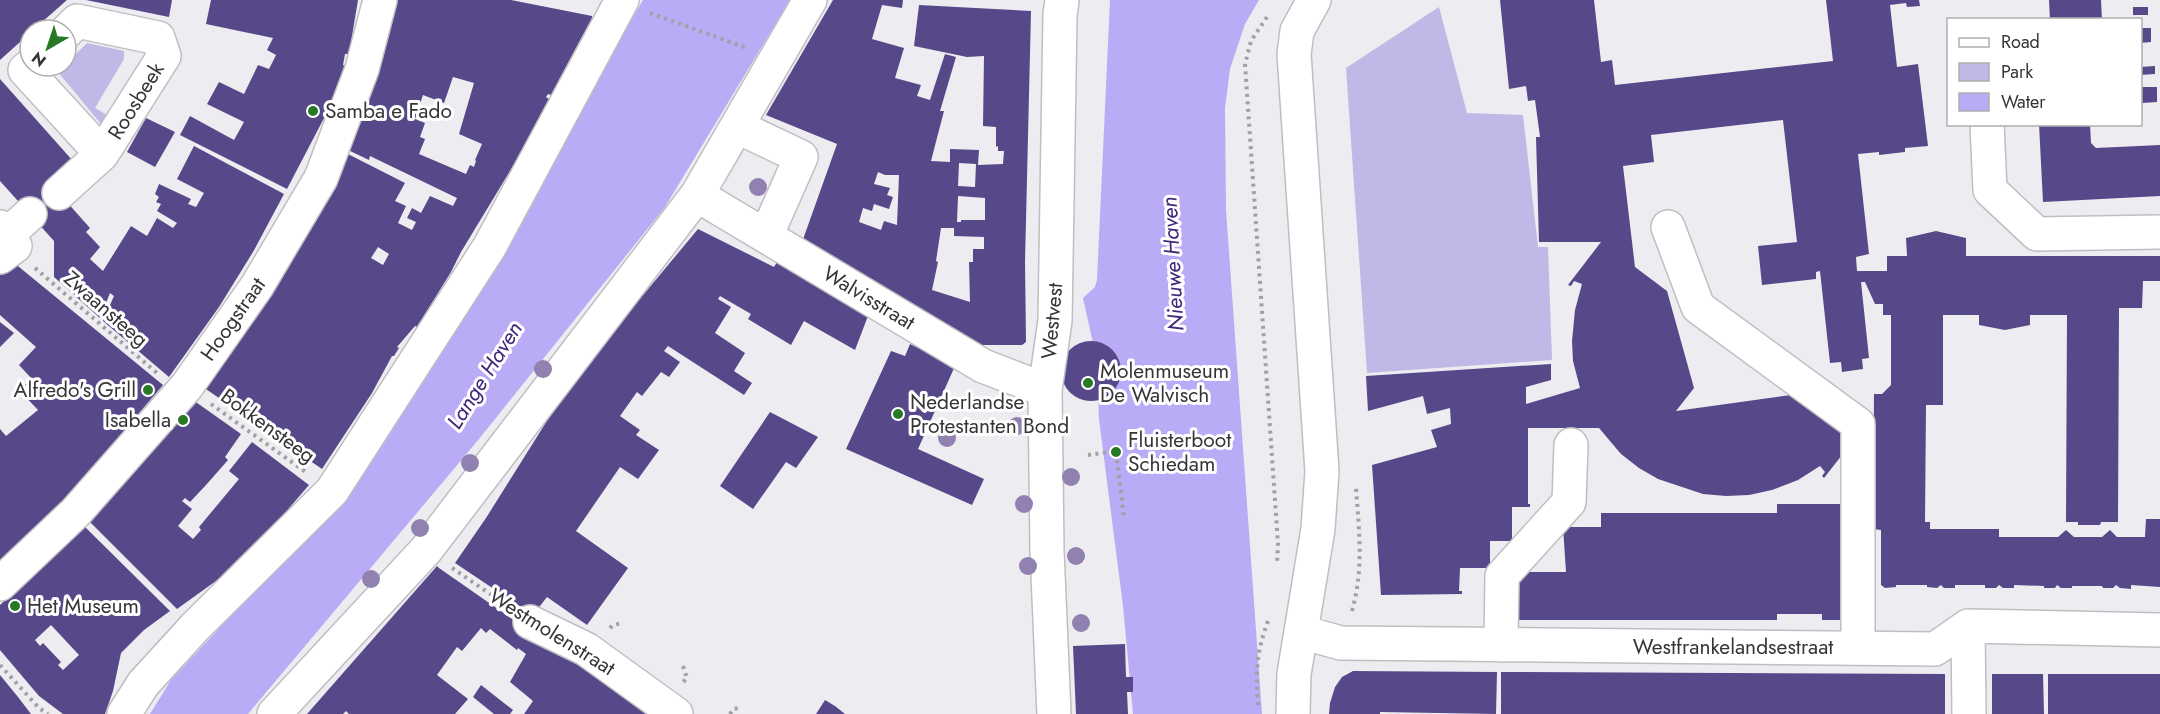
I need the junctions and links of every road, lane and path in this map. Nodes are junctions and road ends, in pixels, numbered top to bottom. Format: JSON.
{"nodes":[{"id":1,"x":380,"y":0,"type":"edge"},
{"id":2,"x":810,"y":0,"type":"edge"},
{"id":3,"x":1062,"y":0,"type":"edge"},
{"id":4,"x":1314,"y":0,"type":"edge"},
{"id":5,"x":623,"y":4,"type":"edge"},
{"id":6,"x":1268,"y":16,"type":"dead end"},
{"id":7,"x":78,"y":21,"type":"edge"},
{"id":8,"x":754,"y":50,"type":"dead end"},
{"id":9,"x":32,"y":78,"type":"edge"},
{"id":10,"x":1988,"y":126,"type":"edge"},
{"id":11,"x":738,"y":127,"type":"junction"},
{"id":12,"x":102,"y":154,"type":"junction"},
{"id":13,"x":59,"y":193,"type":"dead end"},
{"id":14,"x":698,"y":195,"type":"junction"},
{"id":15,"x":1668,"y":227,"type":"dead end"},
{"id":16,"x":2160,"y":232,"type":"edge"},
{"id":17,"x":10,"y":236,"type":"edge"},
{"id":18,"x":766,"y":237,"type":"junction"},
{"id":19,"x":184,"y":389,"type":"junction"},
{"id":20,"x":1045,"y":390,"type":"junction"},
{"id":21,"x":1571,"y":445,"type":"dead end"},
{"id":22,"x":1088,"y":455,"type":"dead end"},
{"id":23,"x":332,"y":491,"type":"junction"},
{"id":24,"x":1124,"y":518,"type":"dead end"},
{"id":25,"x":426,"y":550,"type":"junction"},
{"id":26,"x":1277,"y":567,"type":"dead end"},
{"id":27,"x":0,"y":584,"type":"edge"},
{"id":28,"x":1269,"y":620,"type":"dead end"},
{"id":29,"x":530,"y":622,"type":"joint"},
{"id":30,"x":1968,"y":626,"type":"junction"},
{"id":31,"x":2160,"y":630,"type":"edge"},
{"id":32,"x":1301,"y":632,"type":"junction"},
{"id":33,"x":1502,"y":645,"type":"junction"},
{"id":34,"x":1858,"y":648,"type":"junction"},
{"id":35,"x":0,"y":665,"type":"edge"},
{"id":36,"x":740,"y":708,"type":"dead end"},
{"id":37,"x":48,"y":714,"type":"edge"},
{"id":38,"x":124,"y":714,"type":"edge"},
{"id":39,"x":274,"y":714,"type":"edge"},
{"id":40,"x":676,"y":714,"type":"edge"},
{"id":41,"x":730,"y":714,"type":"edge"},
{"id":42,"x":1054,"y":714,"type":"edge"},
{"id":43,"x":1259,"y":714,"type":"edge"},
{"id":44,"x":1293,"y":714,"type":"edge"},
{"id":45,"x":1969,"y":714,"type":"edge"}],
"edges":[{"from":1,"to":19,"type":"street","name":"Hoogstraat"},
{"from":2,"to":11,"type":"street"},
{"from":3,"to":20,"type":"street","name":"Westvest"},
{"from":4,"to":32,"type":"street"},
{"from":5,"to":8,"type":"path"},
{"from":5,"to":23,"type":"street"},
{"from":6,"to":26,"type":"path"},
{"from":7,"to":12,"type":"street","name":"Roosbeek"},
{"from":9,"to":12,"type":"street","name":"Roosbeek"},
{"from":10,"to":16,"type":"street"},
{"from":11,"to":14,"type":"street"},
{"from":11,"to":18,"type":"street"},
{"from":12,"to":13,"type":"street","name":"Roosbeek"},
{"from":14,"to":18,"type":"street","name":"Walvisstraat"},
{"from":14,"to":25,"type":"street"},
{"from":15,"to":34,"type":"street"},
{"from":17,"to":19,"type":"path","name":"Zwaansteeg"},
{"from":18,"to":20,"type":"street","name":"Walvisstraat"},
{"from":19,"to":23,"type":"path","name":"Bokkensteeg"},
{"from":19,"to":27,"type":"street","name":"Hoogstraat"},
{"from":20,"to":42,"type":"street","name":"Westvest"},
{"from":21,"to":33,"type":"street"},
{"from":22,"to":24,"type":"path"},
{"from":23,"to":38,"type":"street"},
{"from":25,"to":29,"type":"path","name":"Westmolenstraat"},
{"from":25,"to":39,"type":"street"},
{"from":28,"to":43,"type":"path"},
{"from":29,"to":40,"type":"street","name":"Westmolenstraat"},
{"from":30,"to":31,"type":"street"},
{"from":30,"to":34,"type":"street","name":"Westfrankelandsestraat"},
{"from":30,"to":45,"type":"street"},
{"from":32,"to":33,"type":"street","name":"Westfrankelandsestraat"},
{"from":32,"to":44,"type":"street"},
{"from":33,"to":34,"type":"street","name":"Westfrankelandsestraat"},
{"from":35,"to":37,"type":"path"},
{"from":36,"to":41,"type":"path"}]}
